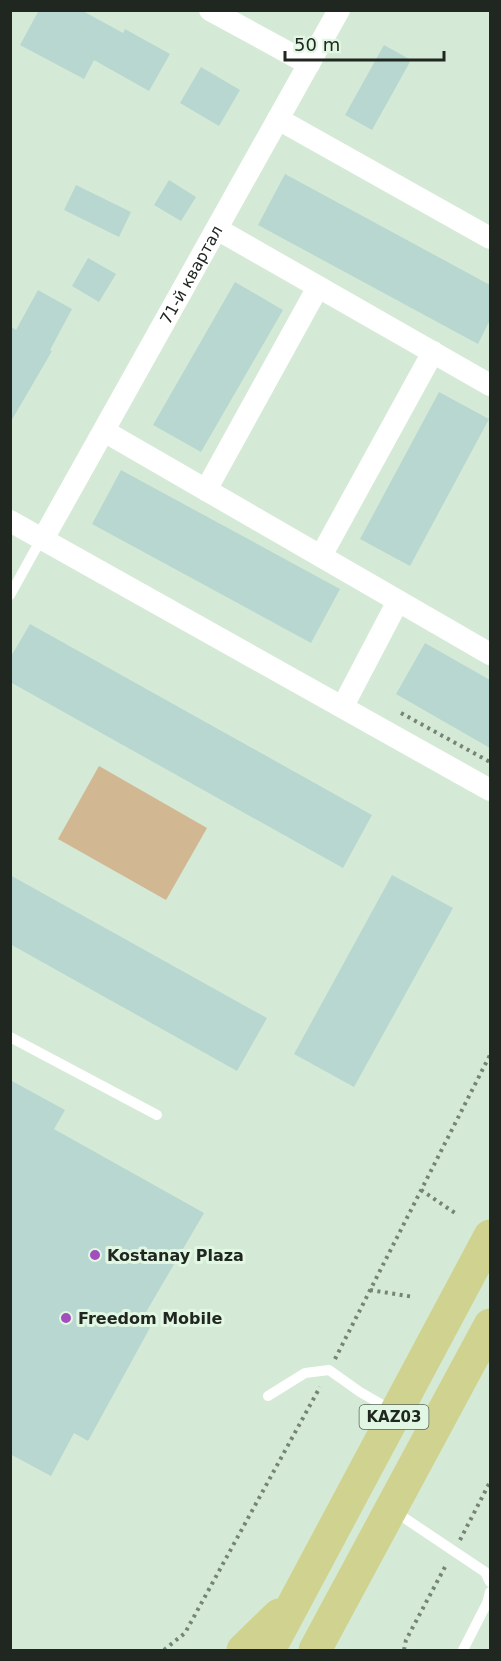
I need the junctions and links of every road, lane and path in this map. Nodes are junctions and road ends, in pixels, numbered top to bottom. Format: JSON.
{"nodes":[{"id":1,"x":210,"y":10,"type":"edge"},
{"id":2,"x":339,"y":10,"type":"edge"},
{"id":3,"x":309,"y":64,"type":"junction"},
{"id":4,"x":278,"y":119,"type":"junction"},
{"id":5,"x":217,"y":229,"type":"junction"},
{"id":6,"x":490,"y":238,"type":"edge"},
{"id":7,"x":318,"y":286,"type":"junction"},
{"id":8,"x":433,"y":352,"type":"junction"},
{"id":9,"x":490,"y":385,"type":"edge"},
{"id":10,"x":104,"y":431,"type":"junction"},
{"id":11,"x":206,"y":490,"type":"junction"},
{"id":12,"x":10,"y":521,"type":"edge"},
{"id":13,"x":43,"y":539,"type":"junction"},
{"id":14,"x":321,"y":556,"type":"junction"},
{"id":15,"x":10,"y":595,"type":"edge"},
{"id":16,"x":398,"y":601,"type":"junction"},
{"id":17,"x":490,"y":654,"type":"edge"},
{"id":18,"x":343,"y":706,"type":"junction"},
{"id":19,"x":490,"y":790,"type":"edge"},
{"id":20,"x":10,"y":1037,"type":"edge"},
{"id":21,"x":490,"y":1055,"type":"edge"},
{"id":22,"x":157,"y":1115,"type":"dead end"},
{"id":23,"x":421,"y":1190,"type":"junction"},
{"id":24,"x":458,"y":1215,"type":"dead end"},
{"id":25,"x":490,"y":1236,"type":"edge"},
{"id":26,"x":370,"y":1290,"type":"junction"},
{"id":27,"x":414,"y":1297,"type":"dead end"},
{"id":28,"x":490,"y":1325,"type":"edge"},
{"id":29,"x":329,"y":1370,"type":"junction"},
{"id":30,"x":268,"y":1396,"type":"dead end"},
{"id":31,"x":396,"y":1413,"type":"junction"},
{"id":32,"x":391,"y":1509,"type":"junction"},
{"id":33,"x":490,"y":1582,"type":"edge"},
{"id":34,"x":490,"y":1592,"type":"edge"},
{"id":35,"x":298,"y":1597,"type":"junction"},
{"id":36,"x":170,"y":1648,"type":"edge"},
{"id":37,"x":164,"y":1650,"type":"edge"},
{"id":38,"x":243,"y":1650,"type":"edge"},
{"id":39,"x":269,"y":1650,"type":"edge"},
{"id":40,"x":315,"y":1650,"type":"edge"},
{"id":41,"x":464,"y":1650,"type":"edge"}],
"edges":[{"from":1,"to":3,"type":"street"},
{"from":2,"to":3,"type":"street","name":"71-й квартал"},
{"from":3,"to":4,"type":"street","name":"71-й квартал"},
{"from":4,"to":5,"type":"street","name":"71-й квартал"},
{"from":4,"to":6,"type":"street"},
{"from":5,"to":7,"type":"street"},
{"from":5,"to":10,"type":"street","name":"71-й квартал"},
{"from":7,"to":8,"type":"street"},
{"from":7,"to":11,"type":"street"},
{"from":8,"to":9,"type":"street"},
{"from":8,"to":14,"type":"street"},
{"from":10,"to":11,"type":"street"},
{"from":10,"to":13,"type":"street","name":"71-й квартал"},
{"from":11,"to":14,"type":"street"},
{"from":12,"to":13,"type":"street"},
{"from":13,"to":15,"type":"lane"},
{"from":13,"to":18,"type":"street"},
{"from":14,"to":16,"type":"street"},
{"from":16,"to":17,"type":"street"},
{"from":16,"to":18,"type":"street"},
{"from":18,"to":19,"type":"street"},
{"from":20,"to":22,"type":"lane"},
{"from":21,"to":23,"type":"path"},
{"from":23,"to":24,"type":"path"},
{"from":23,"to":26,"type":"path"},
{"from":25,"to":31,"type":"main road","number":"KАZ03"},
{"from":26,"to":27,"type":"path"},
{"from":26,"to":29,"type":"path"},
{"from":28,"to":32,"type":"main road","number":"KАZ03"},
{"from":29,"to":30,"type":"lane"},
{"from":29,"to":31,"type":"lane"},
{"from":29,"to":36,"type":"path"},
{"from":31,"to":35,"type":"main road","number":"KАZ03"},
{"from":32,"to":33,"type":"lane"},
{"from":32,"to":40,"type":"main road","number":"KАZ03"},
{"from":34,"to":41,"type":"lane"},
{"from":35,"to":38,"type":"main road"},
{"from":35,"to":39,"type":"main road","number":"KАZ03"},
{"from":36,"to":37,"type":"path"}]}
